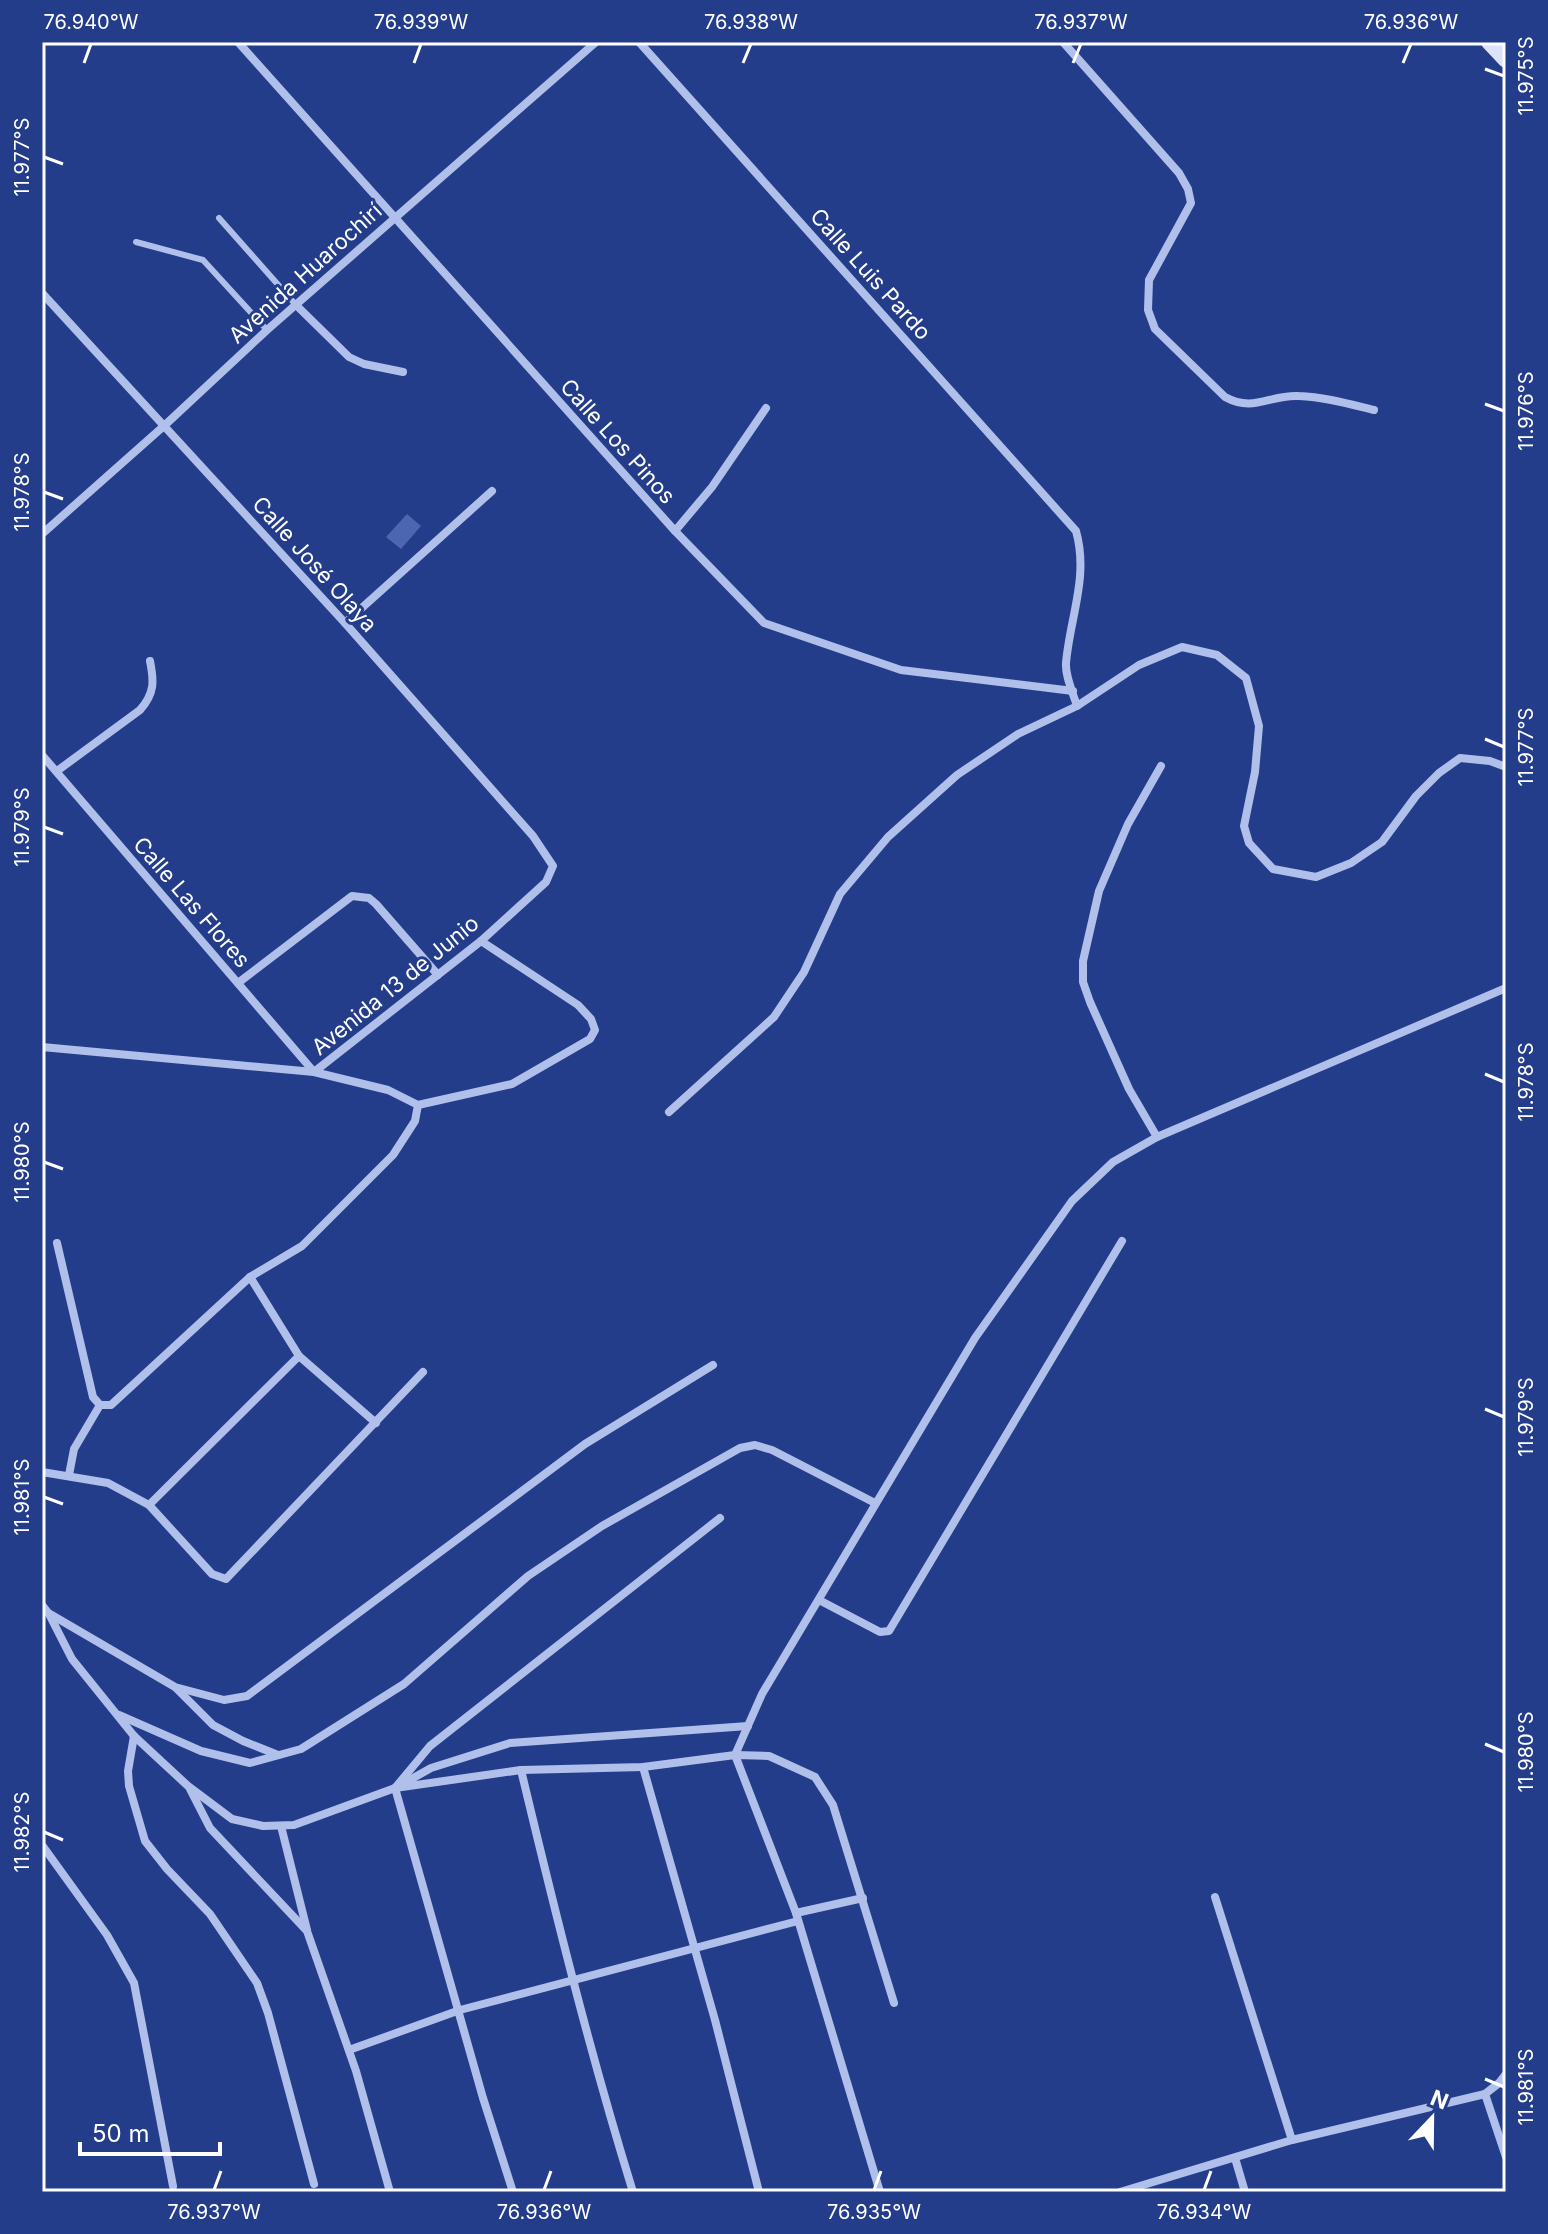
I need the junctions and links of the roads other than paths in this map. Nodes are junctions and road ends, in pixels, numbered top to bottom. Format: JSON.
{"nodes":[{"id":1,"x":238,"y":42,"type":"edge"},
{"id":2,"x":596,"y":42,"type":"edge"},
{"id":3,"x":639,"y":42,"type":"edge"},
{"id":4,"x":1063,"y":42,"type":"edge"},
{"id":5,"x":1489,"y":42,"type":"edge"},
{"id":6,"x":1506,"y":60,"type":"edge"},
{"id":7,"x":219,"y":218,"type":"dead end"},
{"id":8,"x":393,"y":218,"type":"junction"},
{"id":9,"x":136,"y":242,"type":"dead end"},
{"id":10,"x":42,"y":293,"type":"edge"},
{"id":11,"x":296,"y":305,"type":"junction"},
{"id":12,"x":267,"y":330,"type":"junction"},
{"id":13,"x":403,"y":372,"type":"dead end"},
{"id":14,"x":766,"y":408,"type":"dead end"},
{"id":15,"x":1374,"y":410,"type":"dead end"},
{"id":16,"x":165,"y":425,"type":"junction"},
{"id":17,"x":492,"y":491,"type":"dead end"},
{"id":18,"x":675,"y":531,"type":"junction"},
{"id":19,"x":42,"y":534,"type":"edge"},
{"id":20,"x":345,"y":623,"type":"junction"},
{"id":21,"x":150,"y":661,"type":"dead end"},
{"id":22,"x":1073,"y":691,"type":"junction"},
{"id":23,"x":1077,"y":706,"type":"junction"},
{"id":24,"x":42,"y":755,"type":"edge"},
{"id":25,"x":1161,"y":766,"type":"dead end"},
{"id":26,"x":1506,"y":767,"type":"edge"},
{"id":27,"x":57,"y":771,"type":"junction"},
{"id":28,"x":553,"y":866,"type":"joint"},
{"id":29,"x":481,"y":941,"type":"junction"},
{"id":30,"x":438,"y":975,"type":"junction"},
{"id":31,"x":238,"y":983,"type":"junction"},
{"id":32,"x":1506,"y":988,"type":"edge"},
{"id":33,"x":42,"y":1047,"type":"edge"},
{"id":34,"x":314,"y":1072,"type":"junction"},
{"id":35,"x":418,"y":1105,"type":"junction"},
{"id":36,"x":669,"y":1112,"type":"dead end"},
{"id":37,"x":1157,"y":1137,"type":"junction"},
{"id":38,"x":1122,"y":1241,"type":"dead end"},
{"id":39,"x":57,"y":1243,"type":"dead end"},
{"id":40,"x":250,"y":1277,"type":"junction"},
{"id":41,"x":299,"y":1356,"type":"junction"},
{"id":42,"x":713,"y":1365,"type":"dead end"},
{"id":43,"x":423,"y":1372,"type":"dead end"},
{"id":44,"x":100,"y":1405,"type":"junction"},
{"id":45,"x":376,"y":1423,"type":"junction"},
{"id":46,"x":42,"y":1472,"type":"edge"},
{"id":47,"x":69,"y":1475,"type":"junction"},
{"id":48,"x":875,"y":1503,"type":"junction"},
{"id":49,"x":149,"y":1505,"type":"junction"},
{"id":50,"x":720,"y":1518,"type":"dead end"},
{"id":51,"x":819,"y":1600,"type":"junction"},
{"id":52,"x":42,"y":1605,"type":"edge"},
{"id":53,"x":49,"y":1614,"type":"junction"},
{"id":54,"x":175,"y":1687,"type":"junction"},
{"id":55,"x":115,"y":1713,"type":"junction"},
{"id":56,"x":748,"y":1726,"type":"junction"},
{"id":57,"x":134,"y":1736,"type":"junction"},
{"id":58,"x":278,"y":1755,"type":"junction"},
{"id":59,"x":735,"y":1755,"type":"junction"},
{"id":60,"x":643,"y":1767,"type":"junction"},
{"id":61,"x":521,"y":1770,"type":"junction"},
{"id":62,"x":188,"y":1786,"type":"junction"},
{"id":63,"x":395,"y":1788,"type":"junction"},
{"id":64,"x":281,"y":1826,"type":"junction"},
{"id":65,"x":42,"y":1845,"type":"edge"},
{"id":66,"x":1215,"y":1897,"type":"dead end"},
{"id":67,"x":863,"y":1898,"type":"junction"},
{"id":68,"x":797,"y":1917,"type":"junction"},
{"id":69,"x":307,"y":1931,"type":"junction"},
{"id":70,"x":694,"y":1948,"type":"junction"},
{"id":71,"x":573,"y":1980,"type":"junction"},
{"id":72,"x":894,"y":2003,"type":"dead end"},
{"id":73,"x":460,"y":2010,"type":"junction"},
{"id":74,"x":349,"y":2050,"type":"junction"},
{"id":75,"x":1506,"y":2074,"type":"edge"},
{"id":76,"x":1485,"y":2094,"type":"junction"},
{"id":77,"x":1292,"y":2140,"type":"junction"},
{"id":78,"x":1506,"y":2157,"type":"edge"},
{"id":79,"x":1235,"y":2158,"type":"junction"},
{"id":80,"x":314,"y":2184,"type":"dead end"},
{"id":81,"x":173,"y":2186,"type":"dead end"},
{"id":82,"x":390,"y":2192,"type":"edge"},
{"id":83,"x":513,"y":2192,"type":"edge"},
{"id":84,"x":633,"y":2192,"type":"edge"},
{"id":85,"x":759,"y":2192,"type":"edge"},
{"id":86,"x":880,"y":2192,"type":"edge"},
{"id":87,"x":1120,"y":2192,"type":"edge"},
{"id":88,"x":1245,"y":2192,"type":"edge"}],
"edges":[{"from":1,"to":8,"type":"street","name":"Calle Los Pinos"},
{"from":2,"to":8,"type":"street","name":"Avenida Huarochirí"},
{"from":3,"to":22,"type":"street","name":"Calle Luis Pardo"},
{"from":4,"to":15,"type":"street"},
{"from":5,"to":6,"type":"street"},
{"from":7,"to":11,"type":"lane"},
{"from":8,"to":11,"type":"street","name":"Avenida Huarochirí"},
{"from":8,"to":18,"type":"street","name":"Calle Los Pinos"},
{"from":9,"to":12,"type":"lane"},
{"from":10,"to":16,"type":"street","name":"Calle José Olaya"},
{"from":11,"to":12,"type":"street","name":"Avenida Huarochirí"},
{"from":11,"to":13,"type":"street"},
{"from":12,"to":16,"type":"street","name":"Avenida Huarochirí"},
{"from":14,"to":18,"type":"street"},
{"from":16,"to":19,"type":"street","name":"Avenida Huarochirí"},
{"from":16,"to":20,"type":"street","name":"Calle José Olaya"},
{"from":17,"to":20,"type":"street"},
{"from":18,"to":22,"type":"street","name":"Calle Los Pinos"},
{"from":20,"to":28,"type":"street","name":"Calle José Olaya"},
{"from":21,"to":27,"type":"street"},
{"from":22,"to":23,"type":"street"},
{"from":23,"to":26,"type":"street"},
{"from":23,"to":36,"type":"street"},
{"from":24,"to":27,"type":"street","name":"Calle Las Flores"},
{"from":25,"to":37,"type":"street"},
{"from":27,"to":31,"type":"street","name":"Calle Las Flores"},
{"from":28,"to":29,"type":"street","name":"Avenida 13 de Junio"},
{"from":29,"to":30,"type":"street","name":"Avenida 13 de Junio"},
{"from":29,"to":35,"type":"street"},
{"from":30,"to":31,"type":"street"},
{"from":30,"to":34,"type":"street","name":"Avenida 13 de Junio"},
{"from":31,"to":34,"type":"street","name":"Calle Las Flores"},
{"from":32,"to":37,"type":"street"},
{"from":33,"to":34,"type":"street","name":"Avenida 13 de Junio"},
{"from":34,"to":35,"type":"street"},
{"from":35,"to":40,"type":"street"},
{"from":37,"to":48,"type":"street"},
{"from":38,"to":51,"type":"street"},
{"from":39,"to":44,"type":"street"},
{"from":40,"to":41,"type":"street"},
{"from":40,"to":44,"type":"street"},
{"from":41,"to":45,"type":"street"},
{"from":41,"to":49,"type":"street"},
{"from":42,"to":54,"type":"street"},
{"from":43,"to":45,"type":"street"},
{"from":44,"to":47,"type":"street"},
{"from":45,"to":49,"type":"street"},
{"from":46,"to":47,"type":"street"},
{"from":47,"to":49,"type":"street"},
{"from":48,"to":51,"type":"street"},
{"from":48,"to":58,"type":"street"},
{"from":50,"to":63,"type":"street"},
{"from":51,"to":56,"type":"street"},
{"from":52,"to":53,"type":"street"},
{"from":53,"to":54,"type":"street"},
{"from":53,"to":55,"type":"street"},
{"from":54,"to":58,"type":"street"},
{"from":55,"to":57,"type":"street"},
{"from":55,"to":58,"type":"street"},
{"from":56,"to":59,"type":"street"},
{"from":56,"to":63,"type":"street"},
{"from":57,"to":62,"type":"street"},
{"from":57,"to":80,"type":"street"},
{"from":59,"to":60,"type":"street"},
{"from":59,"to":67,"type":"street"},
{"from":59,"to":68,"type":"street"},
{"from":60,"to":61,"type":"street"},
{"from":60,"to":70,"type":"street"},
{"from":61,"to":63,"type":"street"},
{"from":61,"to":71,"type":"street"},
{"from":62,"to":64,"type":"street"},
{"from":62,"to":69,"type":"street"},
{"from":63,"to":64,"type":"street"},
{"from":63,"to":73,"type":"street"},
{"from":64,"to":69,"type":"street"},
{"from":65,"to":81,"type":"street"},
{"from":66,"to":77,"type":"street"},
{"from":67,"to":68,"type":"street"},
{"from":67,"to":72,"type":"street"},
{"from":68,"to":70,"type":"street"},
{"from":68,"to":86,"type":"street"},
{"from":69,"to":74,"type":"street"},
{"from":70,"to":71,"type":"street"},
{"from":70,"to":85,"type":"street"},
{"from":71,"to":73,"type":"street"},
{"from":71,"to":84,"type":"street"},
{"from":73,"to":74,"type":"street"},
{"from":73,"to":83,"type":"street"},
{"from":74,"to":82,"type":"street"},
{"from":75,"to":76,"type":"street"},
{"from":76,"to":77,"type":"street"},
{"from":76,"to":78,"type":"street"},
{"from":77,"to":79,"type":"street"},
{"from":79,"to":87,"type":"street"},
{"from":79,"to":88,"type":"street"}]}
